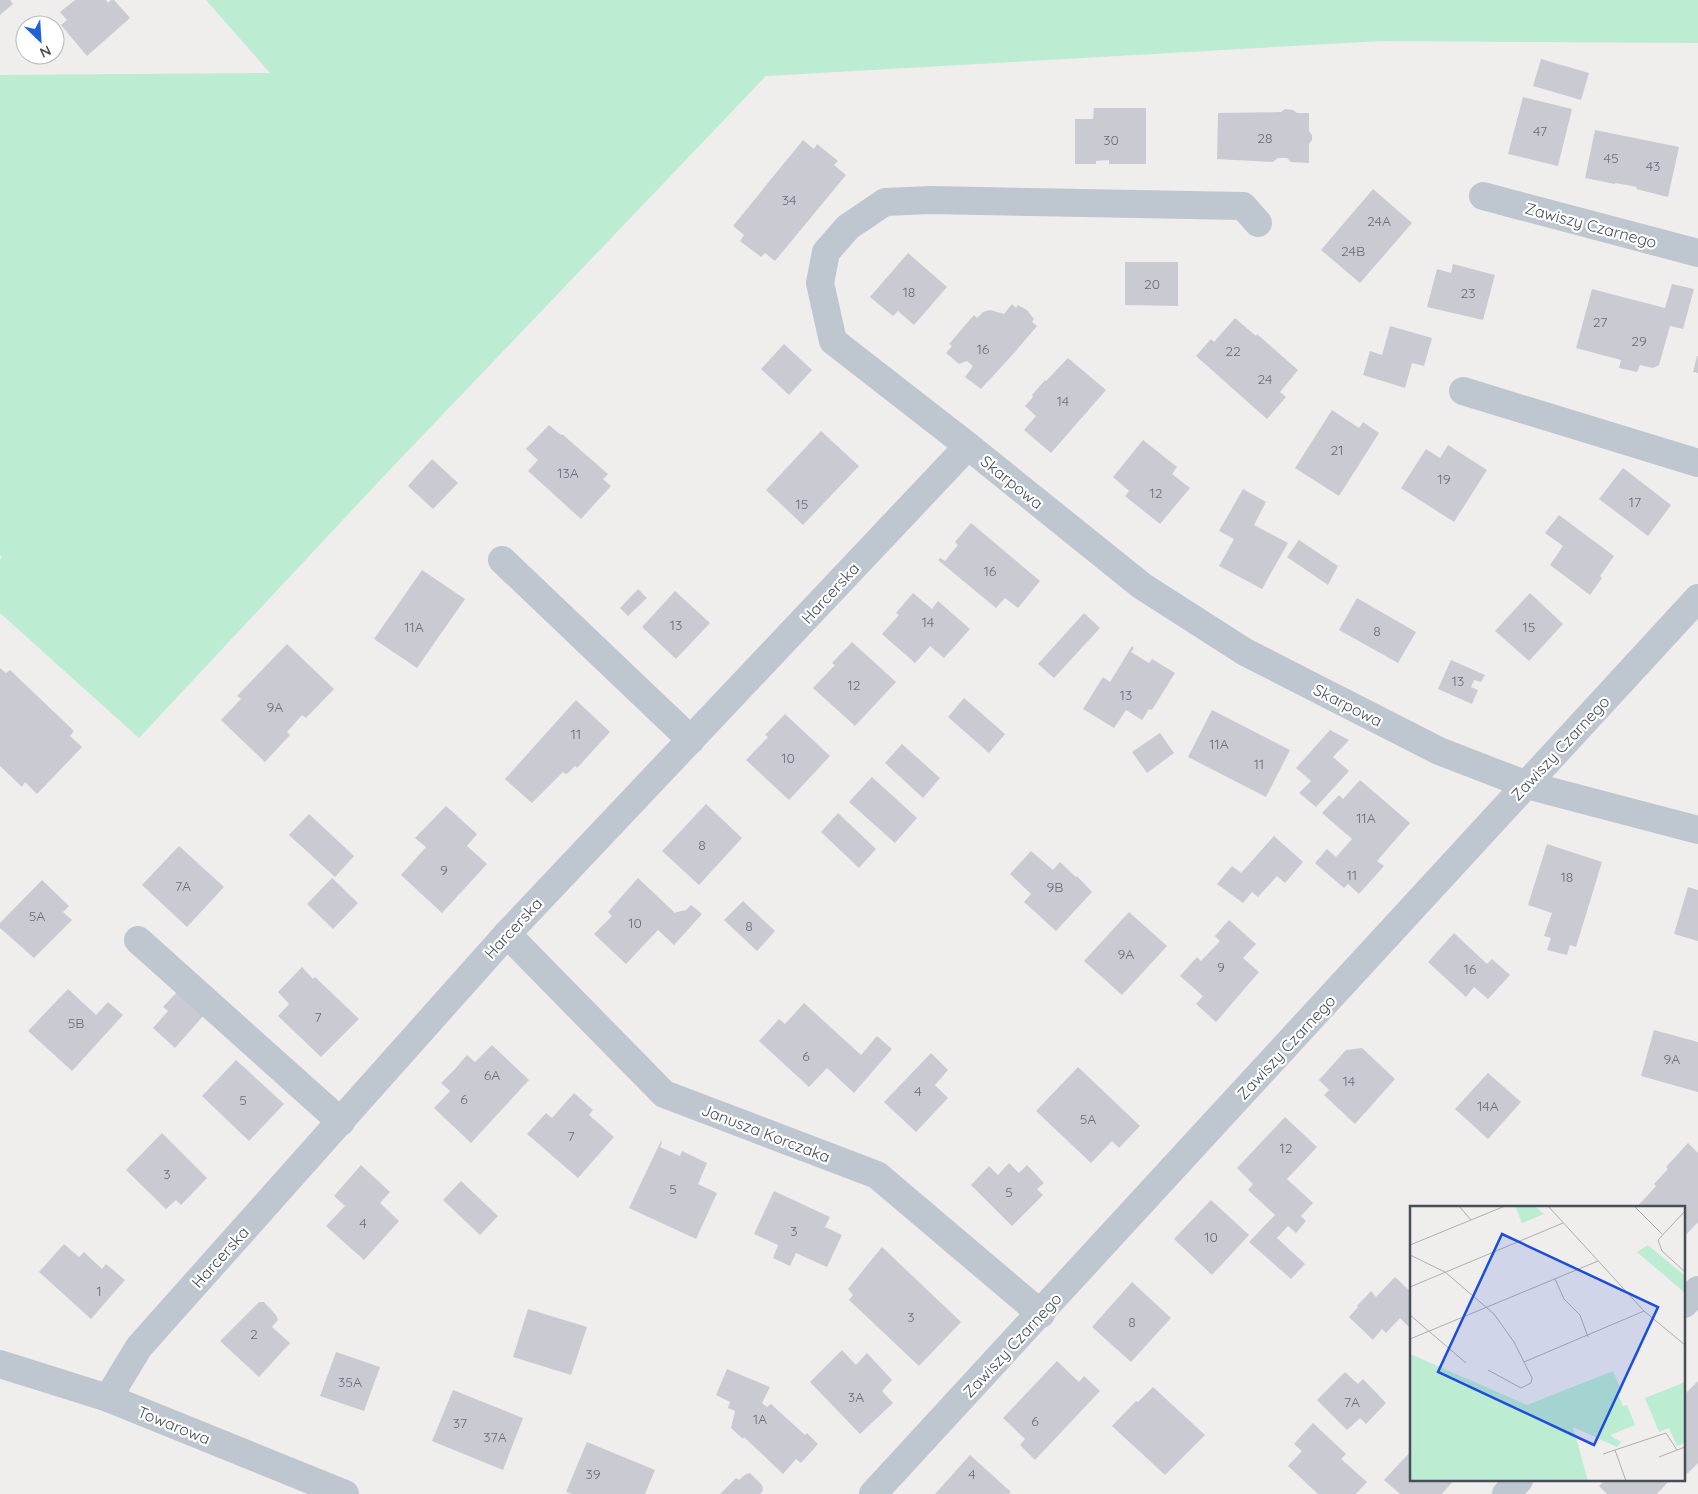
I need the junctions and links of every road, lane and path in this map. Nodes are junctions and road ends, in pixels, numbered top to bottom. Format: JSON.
{"nodes":[{"id":1,"x":1483,"y":196,"type":"dead end"},
{"id":2,"x":1258,"y":223,"type":"dead end"},
{"id":3,"x":1698,"y":253,"type":"edge"},
{"id":4,"x":1463,"y":391,"type":"dead end"},
{"id":5,"x":968,"y":446,"type":"junction"},
{"id":6,"x":1698,"y":463,"type":"edge"},
{"id":7,"x":502,"y":560,"type":"dead end"},
{"id":8,"x":1698,"y":598,"type":"edge"},
{"id":9,"x":692,"y":740,"type":"junction"},
{"id":10,"x":1527,"y":785,"type":"junction"},
{"id":11,"x":1698,"y":830,"type":"edge"},
{"id":12,"x":507,"y":934,"type":"junction"},
{"id":13,"x":138,"y":940,"type":"dead end"},
{"id":14,"x":340,"y":1122,"type":"junction"},
{"id":15,"x":1698,"y":1290,"type":"edge"},
{"id":16,"x":1686,"y":1302,"type":"edge"},
{"id":17,"x":1041,"y":1314,"type":"junction"},
{"id":18,"x":0,"y":1364,"type":"edge"},
{"id":19,"x":108,"y":1398,"type":"junction"},
{"id":20,"x":1517,"y":1482,"type":"edge"},
{"id":21,"x":345,"y":1494,"type":"edge"},
{"id":22,"x":873,"y":1494,"type":"edge"},
{"id":23,"x":1506,"y":1494,"type":"edge"}],
"edges":[{"from":1,"to":3,"type":"street","name":"Zawiszy Czarnego"},
{"from":2,"to":5,"type":"street","name":"Skarpowa"},
{"from":4,"to":6,"type":"street"},
{"from":5,"to":9,"type":"street","name":"Harcerska"},
{"from":5,"to":10,"type":"street","name":"Skarpowa"},
{"from":7,"to":9,"type":"street"},
{"from":8,"to":10,"type":"street","name":"Zawiszy Czarnego"},
{"from":9,"to":12,"type":"street","name":"Harcerska"},
{"from":10,"to":11,"type":"street","name":"Skarpowa"},
{"from":10,"to":17,"type":"street","name":"Zawiszy Czarnego"},
{"from":12,"to":14,"type":"street","name":"Harcerska"},
{"from":12,"to":17,"type":"street","name":"Janusza Korczaka"},
{"from":13,"to":14,"type":"street"},
{"from":14,"to":19,"type":"street","name":"Harcerska"},
{"from":15,"to":16,"type":"street"},
{"from":17,"to":22,"type":"street","name":"Zawiszy Czarnego"},
{"from":18,"to":19,"type":"street","name":"Towarowa"},
{"from":19,"to":21,"type":"street","name":"Towarowa"},
{"from":20,"to":23,"type":"street"}]}
